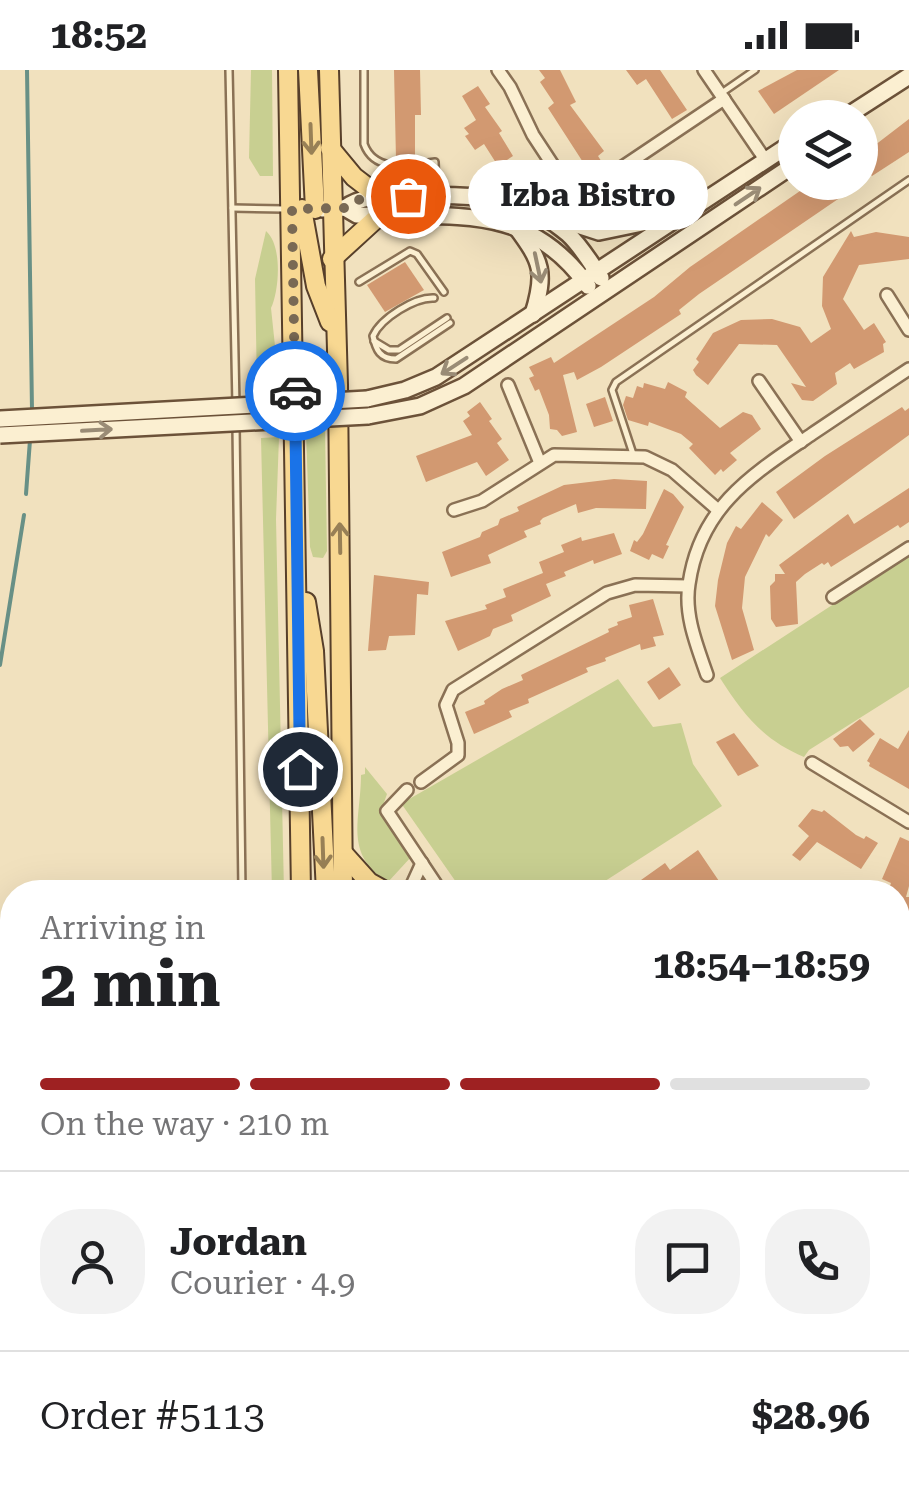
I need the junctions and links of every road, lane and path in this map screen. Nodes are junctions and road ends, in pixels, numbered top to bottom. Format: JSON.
{"nodes":[{"id":1,"x":229,"y":70,"type":"edge"},
{"id":2,"x":288,"y":70,"type":"edge"},
{"id":3,"x":308,"y":70,"type":"edge"},
{"id":4,"x":328,"y":70,"type":"edge"},
{"id":5,"x":364,"y":70,"type":"edge"},
{"id":6,"x":498,"y":70,"type":"edge"},
{"id":7,"x":704,"y":70,"type":"edge"},
{"id":8,"x":756,"y":70,"type":"edge"},
{"id":9,"x":909,"y":76,"type":"edge"},
{"id":10,"x":722,"y":96,"type":"junction"},
{"id":11,"x":871,"y":100,"type":"edge"},
{"id":12,"x":330,"y":148,"type":"junction"},
{"id":13,"x":778,"y":152,"type":"edge"},
{"id":14,"x":766,"y":160,"type":"junction"},
{"id":15,"x":778,"y":175,"type":"edge"},
{"id":16,"x":908,"y":182,"type":"edge"},
{"id":17,"x":436,"y":195,"type":"junction"},
{"id":18,"x":379,"y":206,"type":"junction"},
{"id":19,"x":459,"y":206,"type":"junction"},
{"id":20,"x":232,"y":208,"type":"junction"},
{"id":21,"x":317,"y":209,"type":"junction"},
{"id":22,"x":530,"y":210,"type":"junction"},
{"id":23,"x":688,"y":213,"type":"junction"},
{"id":24,"x":516,"y":227,"type":"junction"},
{"id":25,"x":332,"y":259,"type":"junction"},
{"id":26,"x":590,"y":276,"type":"junction"},
{"id":27,"x":360,"y":282,"type":"dead end"},
{"id":28,"x":444,"y":292,"type":"dead end"},
{"id":29,"x":603,"y":293,"type":"junction"},
{"id":30,"x":887,"y":294,"type":"dead end"},
{"id":31,"x":434,"y":298,"type":"dead end"},
{"id":32,"x":533,"y":314,"type":"junction"},
{"id":33,"x":449,"y":320,"type":"dead end"},
{"id":34,"x":909,"y":330,"type":"edge"},
{"id":35,"x":336,"y":336,"type":"junction"},
{"id":36,"x":909,"y":369,"type":"edge"},
{"id":37,"x":759,"y":380,"type":"dead end"},
{"id":38,"x":508,"y":385,"type":"dead end"},
{"id":39,"x":368,"y":408,"type":"junction"},
{"id":40,"x":0,"y":419,"type":"edge"},
{"id":41,"x":0,"y":435,"type":"edge"},
{"id":42,"x":801,"y":442,"type":"junction"},
{"id":43,"x":634,"y":457,"type":"junction"},
{"id":44,"x":540,"y":463,"type":"junction"},
{"id":45,"x":454,"y":510,"type":"dead end"},
{"id":46,"x":718,"y":510,"type":"junction"},
{"id":47,"x":296,"y":547,"type":"junction"},
{"id":48,"x":909,"y":548,"type":"edge"},
{"id":49,"x":688,"y":586,"type":"junction"},
{"id":50,"x":833,"y":597,"type":"dead end"},
{"id":51,"x":707,"y":674,"type":"dead end"},
{"id":52,"x":812,"y":763,"type":"dead end"},
{"id":53,"x":420,"y":782,"type":"dead end"},
{"id":54,"x":407,"y":790,"type":"dead end"},
{"id":55,"x":909,"y":822,"type":"edge"},
{"id":56,"x":343,"y":853,"type":"junction"},
{"id":57,"x":422,"y":863,"type":"junction"},
{"id":58,"x":242,"y":880,"type":"edge"},
{"id":59,"x":302,"y":880,"type":"edge"},
{"id":60,"x":325,"y":880,"type":"edge"},
{"id":61,"x":343,"y":880,"type":"edge"},
{"id":62,"x":367,"y":880,"type":"edge"},
{"id":63,"x":414,"y":880,"type":"edge"},
{"id":64,"x":433,"y":880,"type":"edge"}],
"edges":[{"from":1,"to":20,"type":"lane"},
{"from":2,"to":21,"type":"main road"},
{"from":3,"to":21,"type":"main road","one_way":true},
{"from":4,"to":12,"type":"main road"},
{"from":5,"to":17,"type":"lane"},
{"from":6,"to":10,"type":"street"},
{"from":7,"to":10,"type":"street"},
{"from":8,"to":10,"type":"lane"},
{"from":9,"to":11,"type":"main road"},
{"from":10,"to":14,"type":"street"},
{"from":12,"to":18,"type":"main road"},
{"from":12,"to":21,"type":"main road"},
{"from":13,"to":14,"type":"main road"},
{"from":14,"to":23,"type":"main road"},
{"from":29,"to":15,"type":"main road","one_way":true},
{"from":16,"to":43,"type":"lane"},
{"from":17,"to":18,"type":"main road"},
{"from":17,"to":19,"type":"main road"},
{"from":18,"to":19,"type":"main road"},
{"from":18,"to":21,"type":"main road"},
{"from":18,"to":25,"type":"main road"},
{"from":19,"to":22,"type":"main road"},
{"from":19,"to":24,"type":"main road"},
{"from":20,"to":21,"type":"lane"},
{"from":20,"to":58,"type":"lane"},
{"from":21,"to":25,"type":"main road"},
{"from":21,"to":35,"type":"main road"},
{"from":21,"to":47,"type":"main road"},
{"from":22,"to":23,"type":"main road"},
{"from":22,"to":26,"type":"main road"},
{"from":23,"to":26,"type":"main road"},
{"from":24,"to":26,"type":"main road"},
{"from":24,"to":32,"type":"main road","one_way":true},
{"from":25,"to":35,"type":"main road"},
{"from":26,"to":29,"type":"main road"},
{"from":26,"to":32,"type":"main road"},
{"from":27,"to":28,"type":"lane"},
{"from":29,"to":39,"type":"main road"},
{"from":30,"to":34,"type":"street"},
{"from":31,"to":33,"type":"lane"},
{"from":32,"to":39,"type":"main road","one_way":true},
{"from":56,"to":35,"type":"main road","one_way":true},
{"from":36,"to":42,"type":"street"},
{"from":37,"to":42,"type":"street"},
{"from":38,"to":44,"type":"street"},
{"from":39,"to":40,"type":"main road","bridge":true},
{"from":41,"to":39,"type":"main road","one_way":true,"bridge":true},
{"from":42,"to":46,"type":"street"},
{"from":43,"to":44,"type":"street"},
{"from":43,"to":46,"type":"street"},
{"from":44,"to":45,"type":"street"},
{"from":46,"to":49,"type":"street"},
{"from":47,"to":59,"type":"main road"},
{"from":47,"to":60,"type":"main road","one_way":true},
{"from":48,"to":50,"type":"street"},
{"from":49,"to":51,"type":"street"},
{"from":49,"to":53,"type":"street"},
{"from":52,"to":55,"type":"street"},
{"from":54,"to":57,"type":"street"},
{"from":56,"to":61,"type":"main road"},
{"from":56,"to":62,"type":"main road"},
{"from":57,"to":63,"type":"street"},
{"from":57,"to":64,"type":"street"}]}
